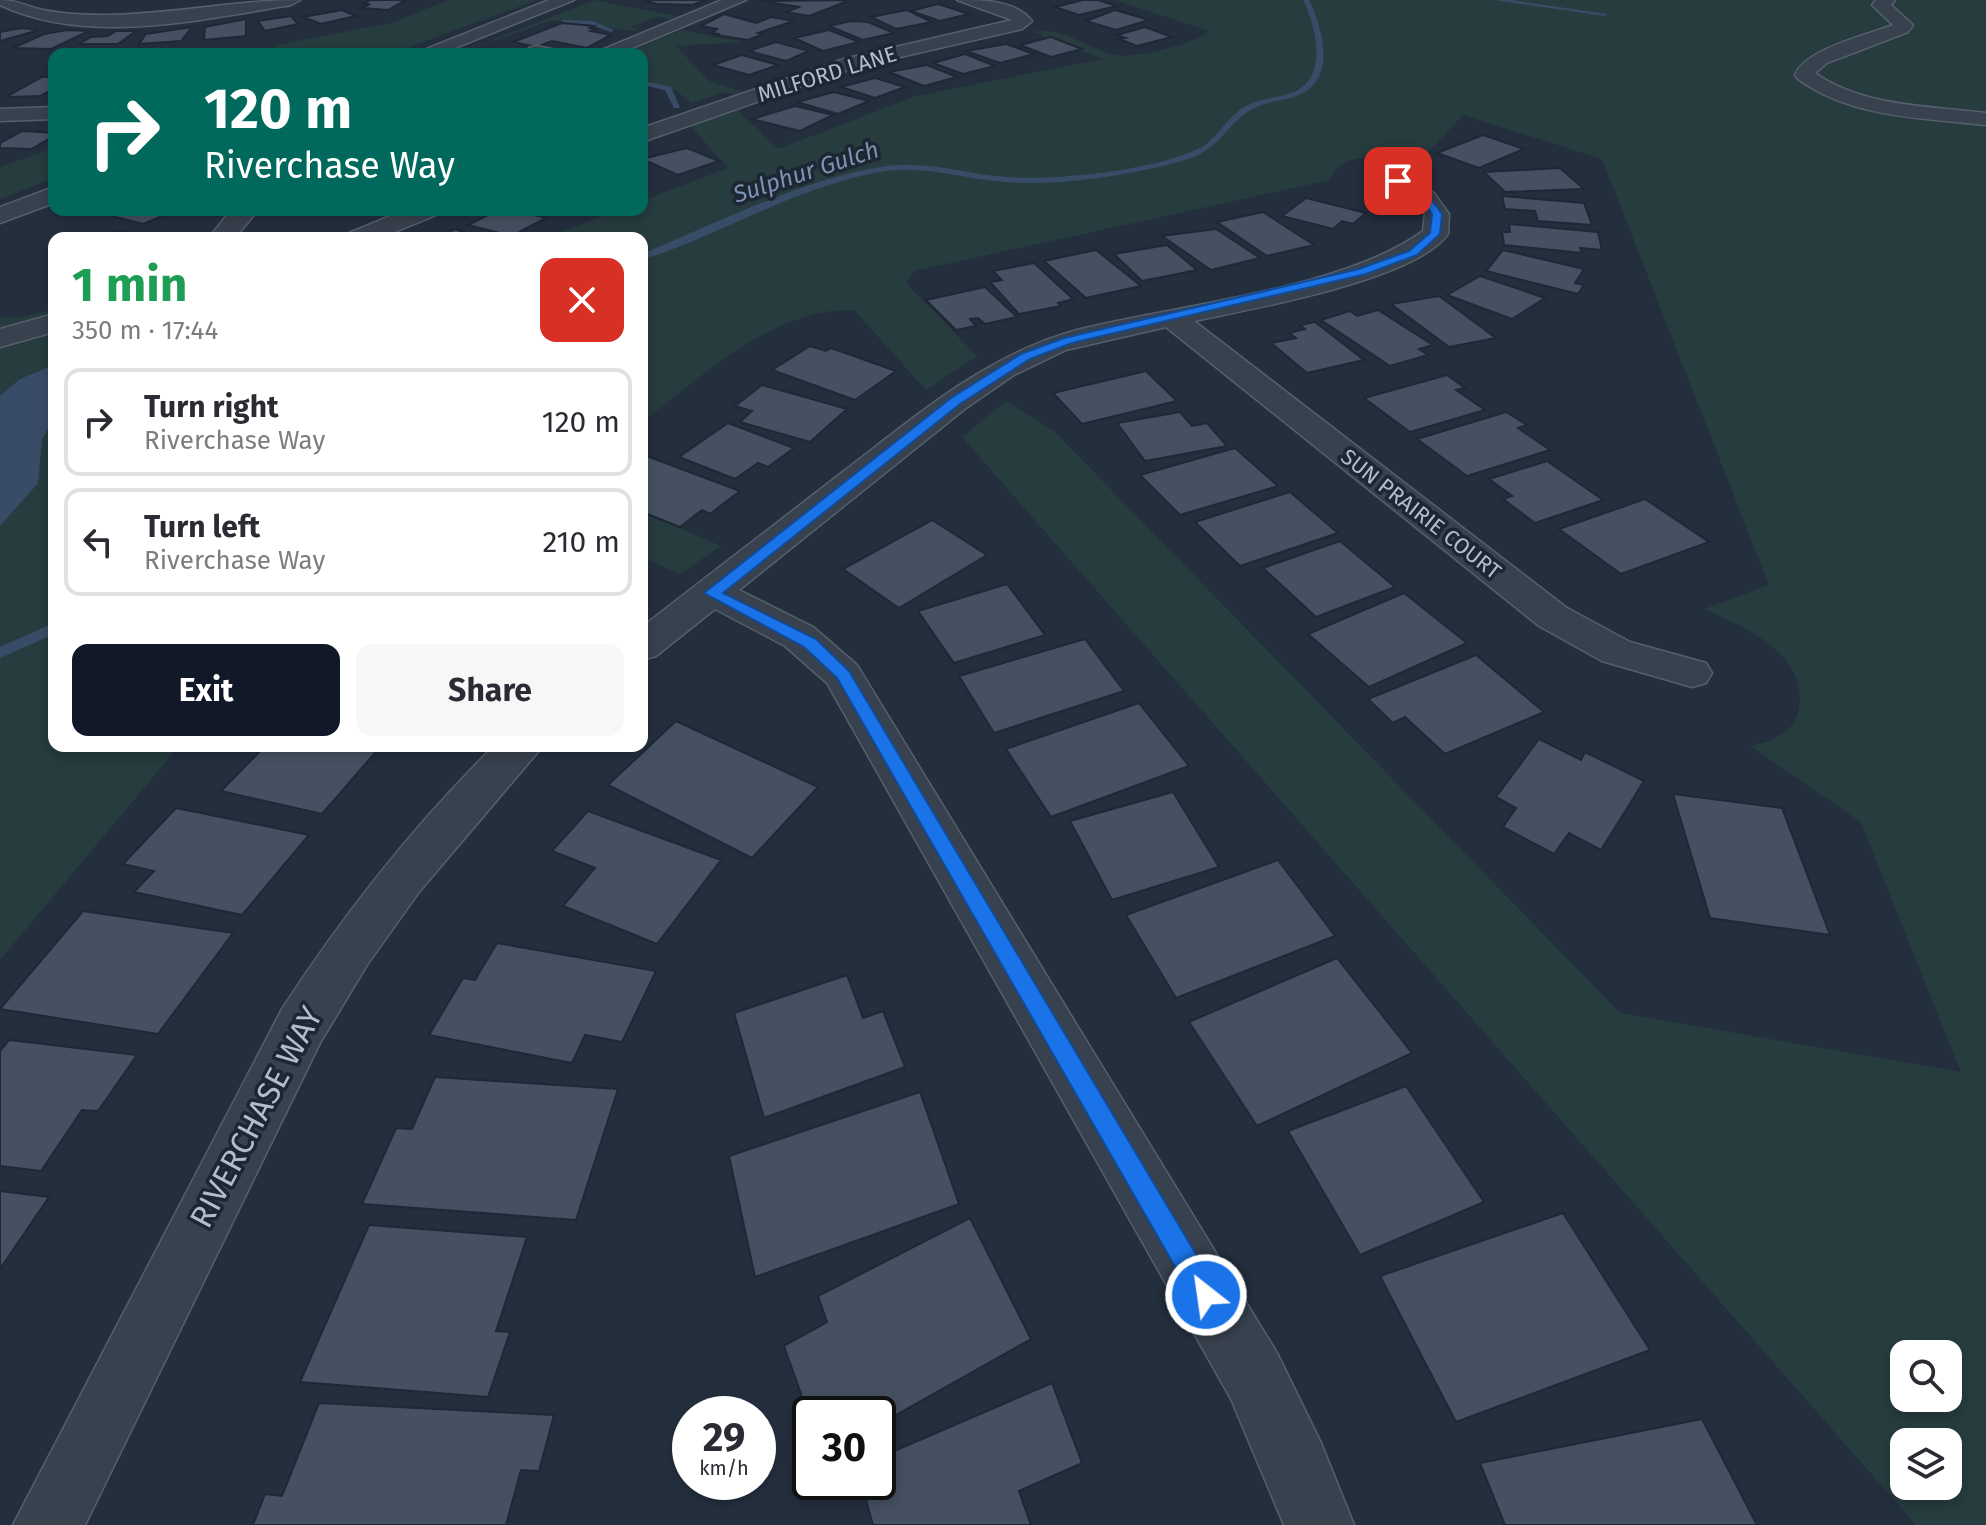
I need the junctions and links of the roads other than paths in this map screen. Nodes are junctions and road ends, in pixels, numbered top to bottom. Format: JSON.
{"nodes":[{"id":1,"x":2,"y":0,"type":"edge"},
{"id":2,"x":291,"y":0,"type":"edge"},
{"id":3,"x":565,"y":0,"type":"edge"},
{"id":4,"x":966,"y":0,"type":"edge"},
{"id":5,"x":1886,"y":0,"type":"edge"},
{"id":6,"x":737,"y":5,"type":"edge"},
{"id":7,"x":439,"y":48,"type":"edge"},
{"id":8,"x":618,"y":48,"type":"edge"},
{"id":9,"x":48,"y":113,"type":"edge"},
{"id":10,"x":0,"y":115,"type":"edge"},
{"id":11,"x":1986,"y":119,"type":"edge"},
{"id":12,"x":648,"y":133,"type":"edge"},
{"id":13,"x":1398,"y":181,"type":"dead end"},
{"id":14,"x":48,"y":196,"type":"edge"},
{"id":15,"x":0,"y":216,"type":"edge"},
{"id":16,"x":239,"y":216,"type":"edge"},
{"id":17,"x":412,"y":216,"type":"edge"},
{"id":18,"x":226,"y":232,"type":"edge"},
{"id":19,"x":373,"y":232,"type":"edge"},
{"id":20,"x":1171,"y":317,"type":"junction"},
{"id":21,"x":48,"y":325,"type":"edge"},
{"id":22,"x":0,"y":338,"type":"edge"},
{"id":23,"x":712,"y":593,"type":"junction"},
{"id":24,"x":648,"y":642,"type":"edge"},
{"id":25,"x":1692,"y":673,"type":"dead end"},
{"id":26,"x":515,"y":752,"type":"edge"},
{"id":27,"x":48,"y":1525,"type":"edge"},
{"id":28,"x":1319,"y":1525,"type":"edge"}],
"edges":[{"from":1,"to":2,"type":"street"},
{"from":3,"to":7,"type":"street"},
{"from":4,"to":12,"type":"street","name":"MILFORD LANE"},
{"from":5,"to":11,"type":"street"},
{"from":6,"to":8,"type":"street"},
{"from":9,"to":10,"type":"street"},
{"from":13,"to":20,"type":"street"},
{"from":14,"to":15,"type":"street"},
{"from":16,"to":18,"type":"street"},
{"from":17,"to":19,"type":"street"},
{"from":20,"to":23,"type":"street"},
{"from":20,"to":25,"type":"street","name":"SUN PRAIRIE COURT"},
{"from":21,"to":22,"type":"street"},
{"from":23,"to":24,"type":"street"},
{"from":23,"to":28,"type":"street"},
{"from":26,"to":27,"type":"street","name":"RIVERCHASE WAY"}]}
